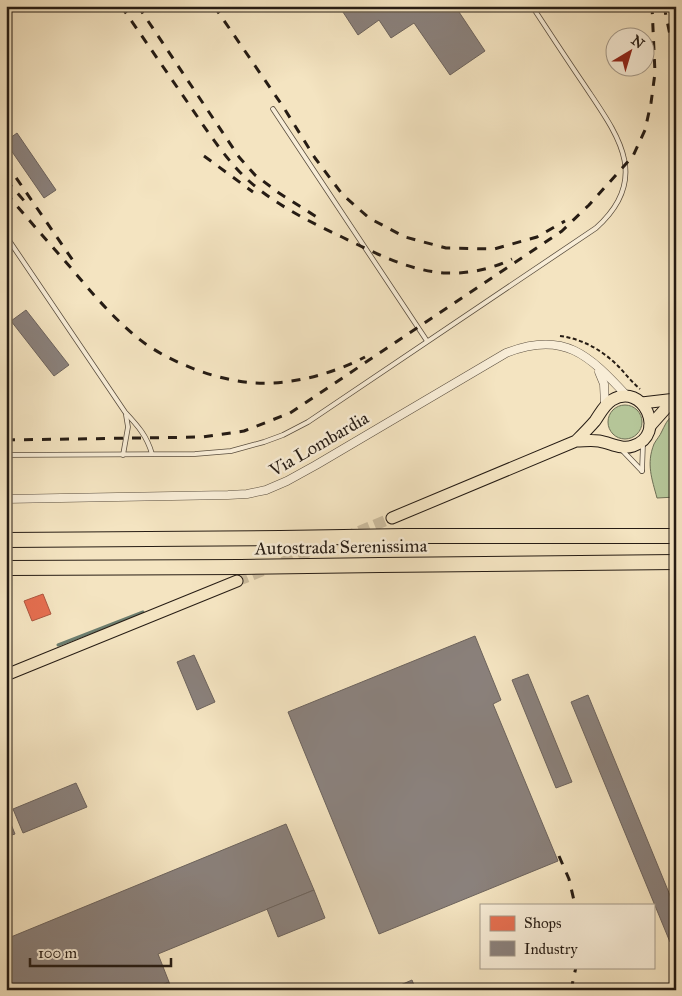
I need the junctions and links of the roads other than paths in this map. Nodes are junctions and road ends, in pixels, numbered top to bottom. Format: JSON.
{"nodes":[{"id":1,"x":532,"y":6,"type":"edge"},
{"id":2,"x":273,"y":109,"type":"dead end"},
{"id":3,"x":6,"y":236,"type":"edge"},
{"id":4,"x":427,"y":341,"type":"junction"},
{"id":5,"x":592,"y":362,"type":"junction"},
{"id":6,"x":627,"y":396,"type":"junction"},
{"id":7,"x":675,"y":399,"type":"edge"},
{"id":8,"x":642,"y":403,"type":"junction"},
{"id":9,"x":603,"y":409,"type":"junction"},
{"id":10,"x":125,"y":412,"type":"junction"},
{"id":11,"x":650,"y":426,"type":"junction"},
{"id":12,"x":643,"y":440,"type":"junction"},
{"id":13,"x":576,"y":441,"type":"junction"},
{"id":14,"x":615,"y":445,"type":"junction"},
{"id":15,"x":152,"y":454,"type":"junction"},
{"id":16,"x":6,"y":455,"type":"edge"},
{"id":17,"x":123,"y":455,"type":"junction"},
{"id":18,"x":6,"y":499,"type":"edge"},
{"id":19,"x":392,"y":518,"type":"tunnel mouth"},
{"id":20,"x":676,"y":536,"type":"edge"},
{"id":21,"x":6,"y":540,"type":"edge"},
{"id":22,"x":676,"y":562,"type":"edge"},
{"id":23,"x":6,"y":568,"type":"edge"},
{"id":24,"x":237,"y":581,"type":"tunnel mouth"},
{"id":25,"x":6,"y":675,"type":"edge"}],
"edges":[{"from":1,"to":4,"type":"lane"},
{"from":2,"to":4,"type":"lane"},
{"from":3,"to":10,"type":"lane"},
{"from":4,"to":15,"type":"lane"},
{"from":5,"to":6,"type":"street","name":"Via Lombardia"},
{"from":5,"to":9,"type":"street"},
{"from":5,"to":18,"type":"street","name":"Via Lombardia"},
{"from":6,"to":8,"type":"main road"},
{"from":6,"to":9,"type":"main road"},
{"from":7,"to":8,"type":"main road"},
{"from":7,"to":11,"type":"main road"},
{"from":8,"to":11,"type":"main road"},
{"from":9,"to":13,"type":"main road"},
{"from":9,"to":14,"type":"main road"},
{"from":10,"to":15,"type":"lane"},
{"from":10,"to":17,"type":"lane"},
{"from":11,"to":12,"type":"main road"},
{"from":12,"to":14,"type":"main road"},
{"from":12,"to":14,"type":"lane"},
{"from":13,"to":14,"type":"main road"},
{"from":13,"to":19,"type":"main road"},
{"from":15,"to":17,"type":"lane"},
{"from":16,"to":17,"type":"lane"},
{"from":20,"to":21,"type":"highway","name":"Autostrada Serenissima","bridge":true},
{"from":22,"to":23,"type":"highway","name":"Autostrada Serenissima","bridge":true},
{"from":24,"to":25,"type":"main road"}]}
